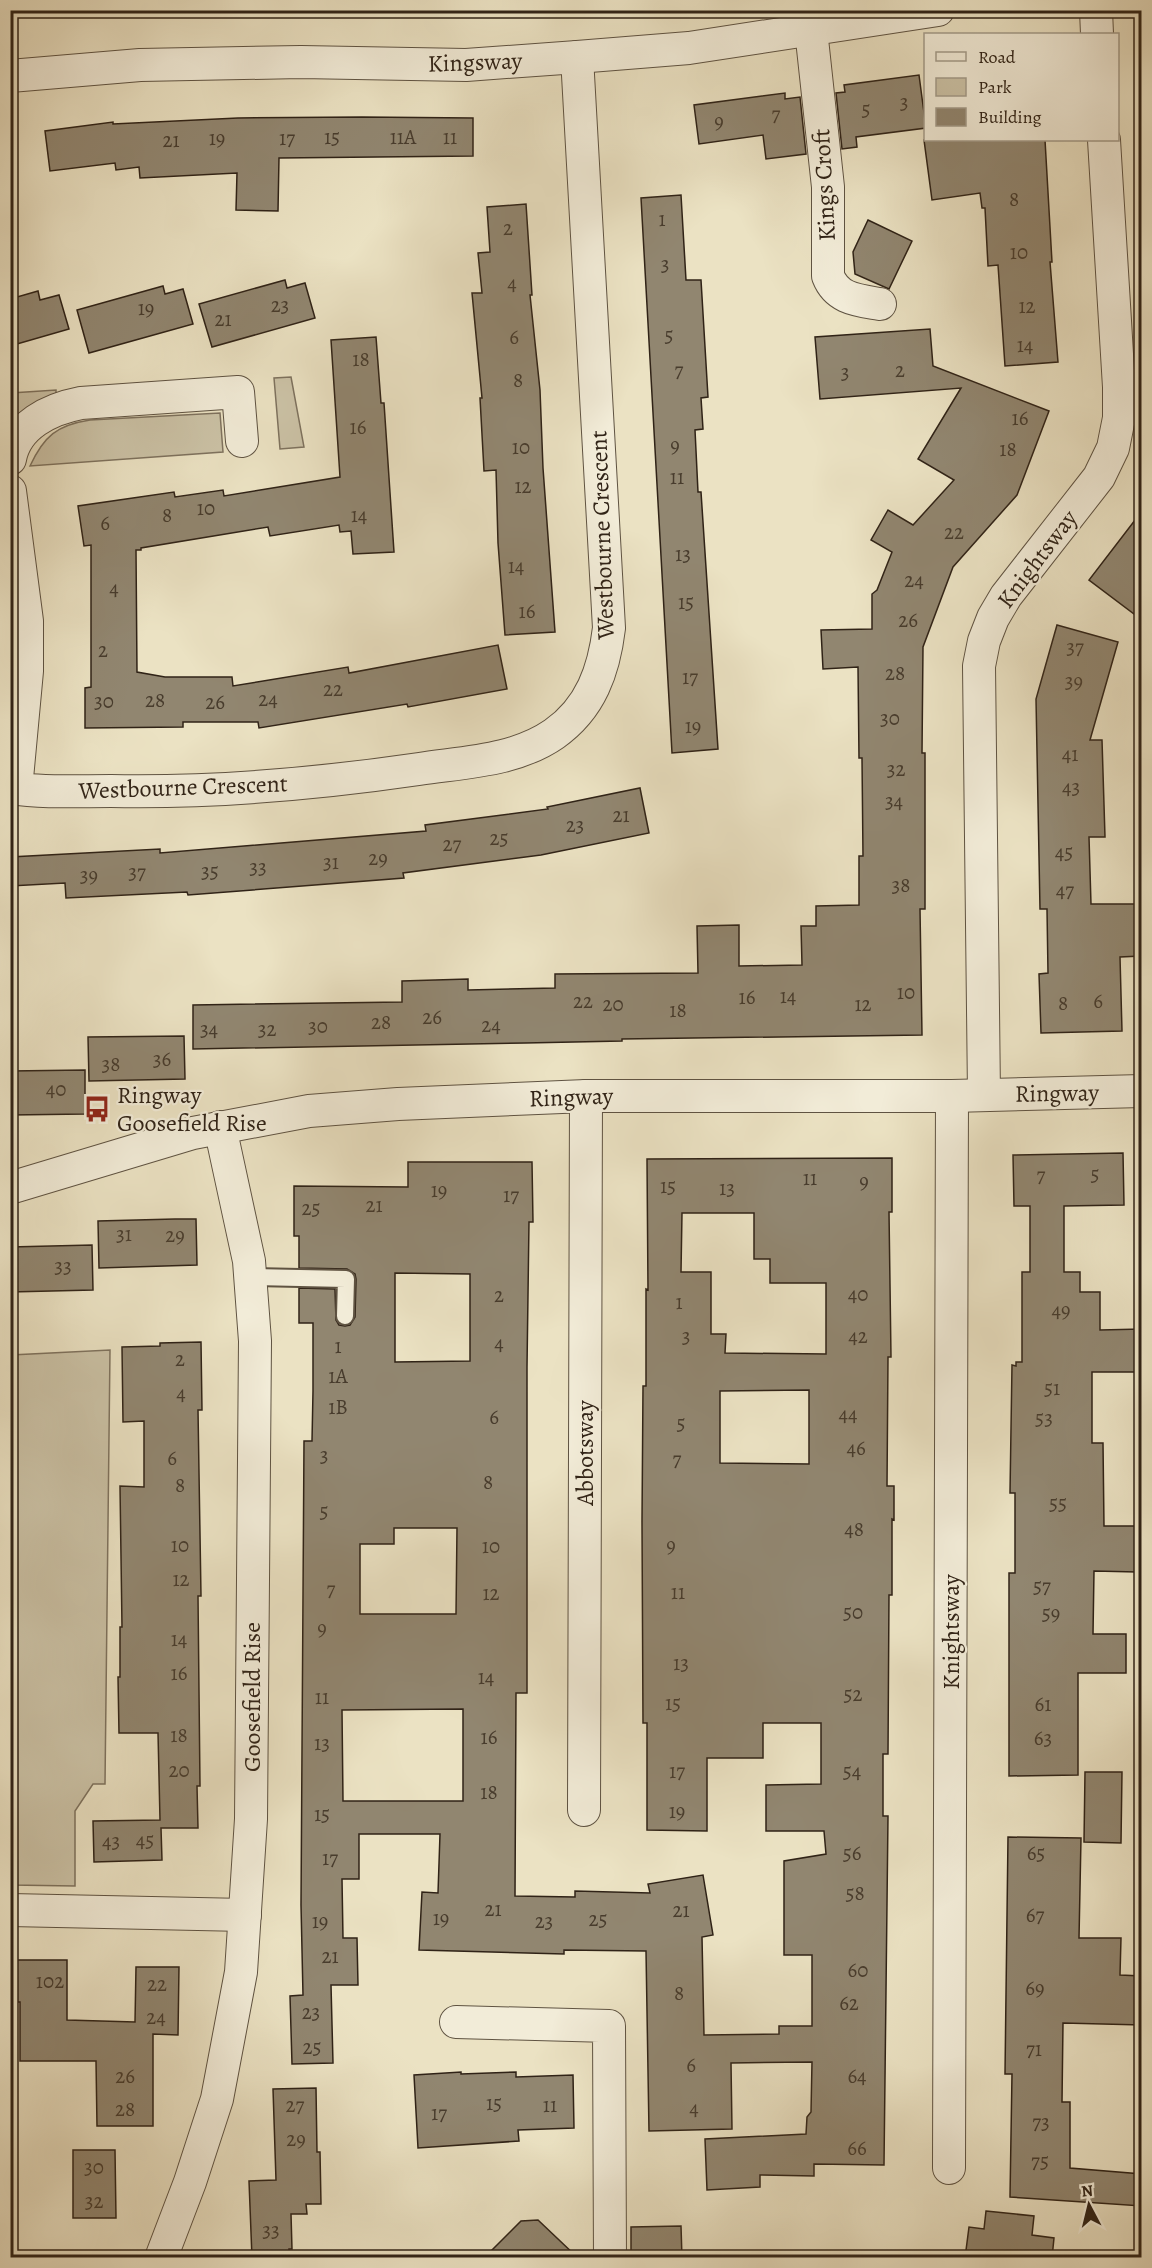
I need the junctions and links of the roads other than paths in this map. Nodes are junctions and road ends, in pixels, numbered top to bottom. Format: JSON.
{"nodes":[{"id":1,"x":938,"y":10,"type":"edge"},
{"id":2,"x":1096,"y":10,"type":"edge"},
{"id":3,"x":811,"y":30,"type":"junction"},
{"id":4,"x":1097,"y":33,"type":"edge"},
{"id":5,"x":577,"y":57,"type":"junction"},
{"id":6,"x":10,"y":76,"type":"edge"},
{"id":7,"x":1104,"y":141,"type":"edge"},
{"id":8,"x":880,"y":304,"type":"dead end"},
{"id":9,"x":242,"y":441,"type":"dead end"},
{"id":10,"x":10,"y":459,"type":"edge"},
{"id":11,"x":10,"y":491,"type":"edge"},
{"id":12,"x":13,"y":788,"type":"edge"},
{"id":13,"x":1142,"y":1091,"type":"edge"},
{"id":14,"x":984,"y":1095,"type":"junction"},
{"id":15,"x":586,"y":1096,"type":"junction"},
{"id":16,"x":952,"y":1096,"type":"junction"},
{"id":17,"x":220,"y":1127,"type":"junction"},
{"id":18,"x":10,"y":1188,"type":"edge"},
{"id":19,"x":251,"y":1276,"type":"junction"},
{"id":20,"x":345,"y":1316,"type":"dead end"},
{"id":21,"x":584,"y":1810,"type":"dead end"},
{"id":22,"x":10,"y":1910,"type":"edge"},
{"id":23,"x":245,"y":1915,"type":"junction"},
{"id":24,"x":456,"y":2022,"type":"dead end"},
{"id":25,"x":949,"y":2168,"type":"dead end"},
{"id":26,"x":161,"y":2258,"type":"edge"},
{"id":27,"x":610,"y":2258,"type":"edge"}],
"edges":[{"from":1,"to":3,"type":"street","name":"Kingsway"},
{"from":2,"to":4,"type":"street"},
{"from":3,"to":5,"type":"street","name":"Kingsway"},
{"from":3,"to":8,"type":"street","name":"Kings Croft"},
{"from":5,"to":6,"type":"street","name":"Kingsway"},
{"from":5,"to":12,"type":"street","name":"Westbourne Crescent"},
{"from":7,"to":14,"type":"street","name":"Knightsway"},
{"from":9,"to":10,"type":"street"},
{"from":11,"to":12,"type":"street"},
{"from":13,"to":14,"type":"street","name":"Ringway"},
{"from":14,"to":16,"type":"street","name":"Ringway"},
{"from":15,"to":16,"type":"street","name":"Ringway"},
{"from":15,"to":17,"type":"street","name":"Ringway"},
{"from":15,"to":21,"type":"street","name":"Abbotsway"},
{"from":16,"to":25,"type":"street","name":"Knightsway"},
{"from":17,"to":18,"type":"street","name":"Ringway"},
{"from":17,"to":19,"type":"street","name":"Goosefield Rise"},
{"from":19,"to":20,"type":"lane"},
{"from":19,"to":23,"type":"street","name":"Goosefield Rise"},
{"from":22,"to":23,"type":"street"},
{"from":23,"to":26,"type":"street","name":"Goosefield Rise"},
{"from":24,"to":27,"type":"street"}]}
